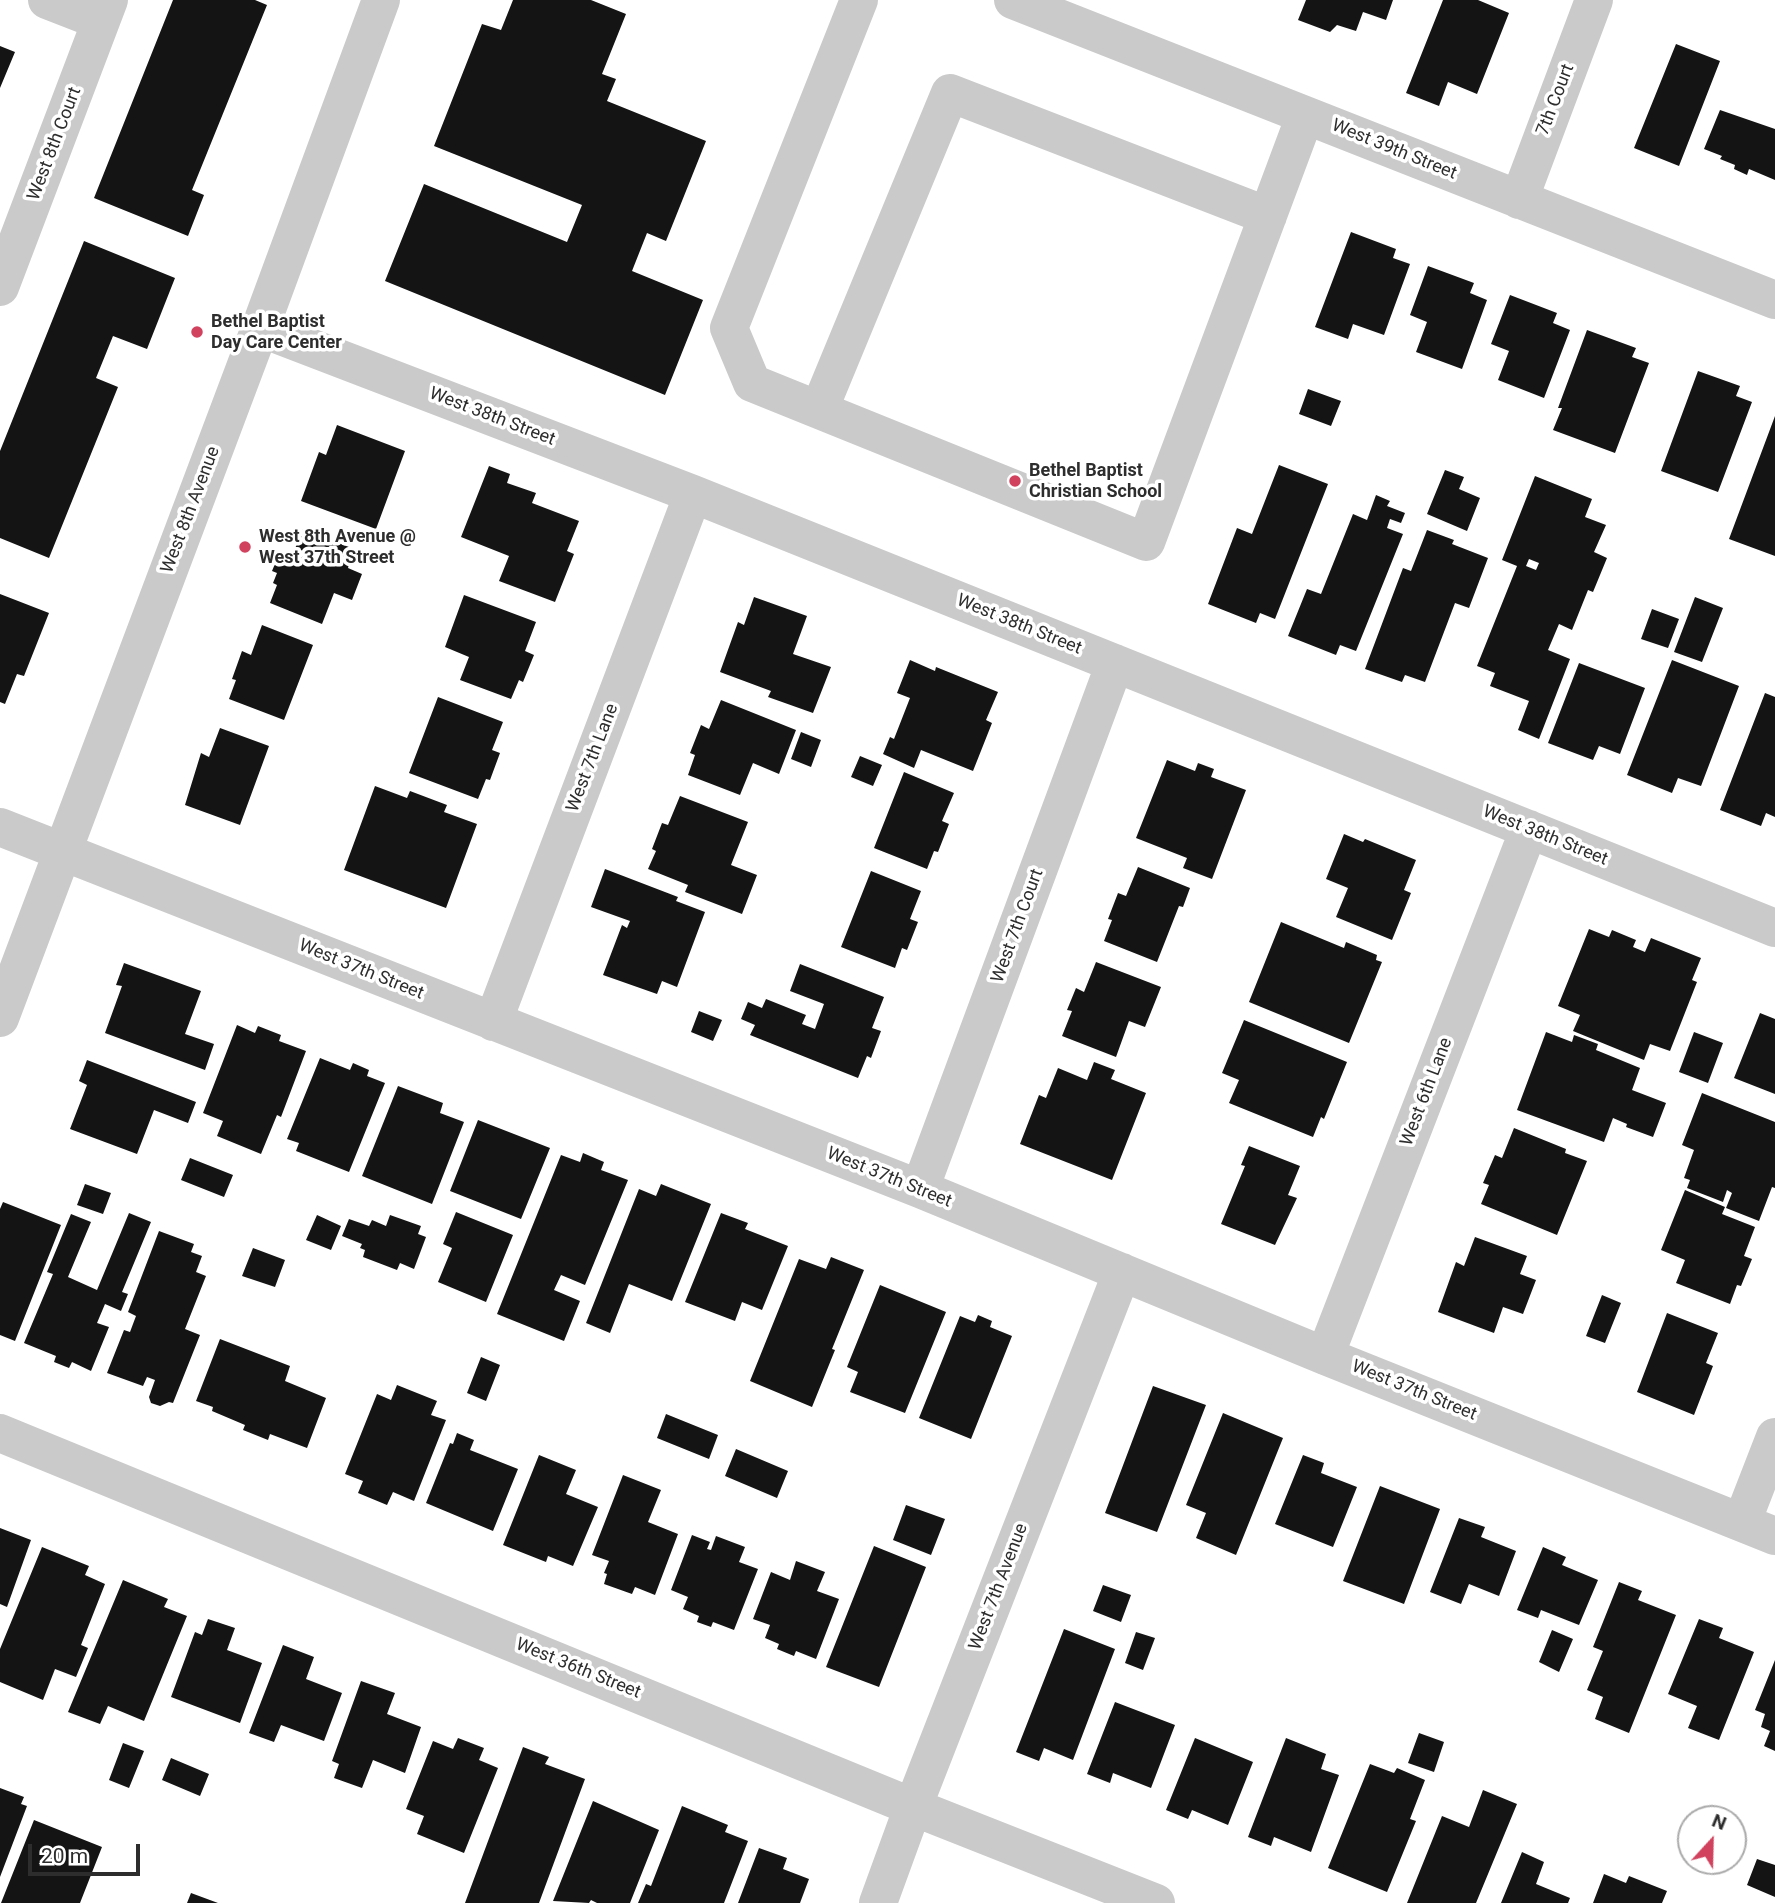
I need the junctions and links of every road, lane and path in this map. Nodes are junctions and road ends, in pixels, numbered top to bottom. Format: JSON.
{"nodes":[{"id":1,"x":47,"y":0,"type":"edge"},
{"id":2,"x":381,"y":0,"type":"edge"},
{"id":3,"x":859,"y":0,"type":"edge"},
{"id":4,"x":1013,"y":0,"type":"edge"},
{"id":5,"x":1594,"y":0,"type":"edge"},
{"id":6,"x":105,"y":10,"type":"edge"},
{"id":7,"x":1306,"y":116,"type":"junction"},
{"id":8,"x":1518,"y":200,"type":"junction"},
{"id":9,"x":1268,"y":216,"type":"junction"},
{"id":10,"x":0,"y":287,"type":"edge"},
{"id":11,"x":1775,"y":300,"type":"edge"},
{"id":12,"x":260,"y":328,"type":"junction"},
{"id":13,"x":819,"y":410,"type":"junction"},
{"id":14,"x":693,"y":494,"type":"junction"},
{"id":15,"x":1115,"y":663,"type":"junction"},
{"id":16,"x":0,"y":827,"type":"edge"},
{"id":17,"x":1529,"y":829,"type":"junction"},
{"id":18,"x":62,"y":852,"type":"junction"},
{"id":19,"x":1775,"y":928,"type":"edge"},
{"id":20,"x":0,"y":1018,"type":"edge"},
{"id":21,"x":493,"y":1022,"type":"junction"},
{"id":22,"x":920,"y":1189,"type":"junction"},
{"id":23,"x":1122,"y":1272,"type":"junction"},
{"id":24,"x":1325,"y":1356,"type":"junction"},
{"id":25,"x":0,"y":1433,"type":"edge"},
{"id":26,"x":1775,"y":1437,"type":"edge"},
{"id":27,"x":1759,"y":1529,"type":"edge"},
{"id":28,"x":913,"y":1807,"type":"junction"},
{"id":29,"x":878,"y":1903,"type":"edge"},
{"id":30,"x":1156,"y":1903,"type":"edge"}],
"edges":[{"from":1,"to":6,"type":"street"},
{"from":2,"to":12,"type":"street","name":"West 8th Avenue"},
{"from":3,"to":13,"type":"street"},
{"from":4,"to":7,"type":"street","name":"West 39th Street"},
{"from":5,"to":8,"type":"street","name":"7th Court"},
{"from":6,"to":10,"type":"street","name":"West 8th Court"},
{"from":7,"to":8,"type":"street","name":"West 39th Street"},
{"from":7,"to":9,"type":"street"},
{"from":8,"to":11,"type":"street","name":"West 39th Street"},
{"from":9,"to":13,"type":"street"},
{"from":9,"to":13,"type":"street"},
{"from":12,"to":14,"type":"street","name":"West 38th Street"},
{"from":12,"to":18,"type":"street","name":"West 8th Avenue"},
{"from":14,"to":15,"type":"street","name":"West 38th Street"},
{"from":14,"to":21,"type":"street","name":"West 7th Lane"},
{"from":15,"to":17,"type":"street","name":"West 38th Street"},
{"from":15,"to":22,"type":"street","name":"West 7th Court"},
{"from":16,"to":18,"type":"street","name":"West 37th Street"},
{"from":17,"to":19,"type":"street","name":"West 38th Street"},
{"from":17,"to":24,"type":"street","name":"West 6th Lane"},
{"from":18,"to":20,"type":"street","name":"West 8th Avenue"},
{"from":18,"to":21,"type":"street","name":"West 37th Street"},
{"from":21,"to":22,"type":"street","name":"West 37th Street"},
{"from":22,"to":23,"type":"street","name":"West 37th Street"},
{"from":23,"to":24,"type":"street","name":"West 37th Street"},
{"from":23,"to":28,"type":"street","name":"West 7th Avenue"},
{"from":24,"to":27,"type":"street","name":"West 37th Street"},
{"from":25,"to":28,"type":"street","name":"West 36th Street"},
{"from":26,"to":27,"type":"street"},
{"from":28,"to":29,"type":"street","name":"West 7th Avenue"},
{"from":28,"to":30,"type":"street","name":"West 36th Street"}]}
